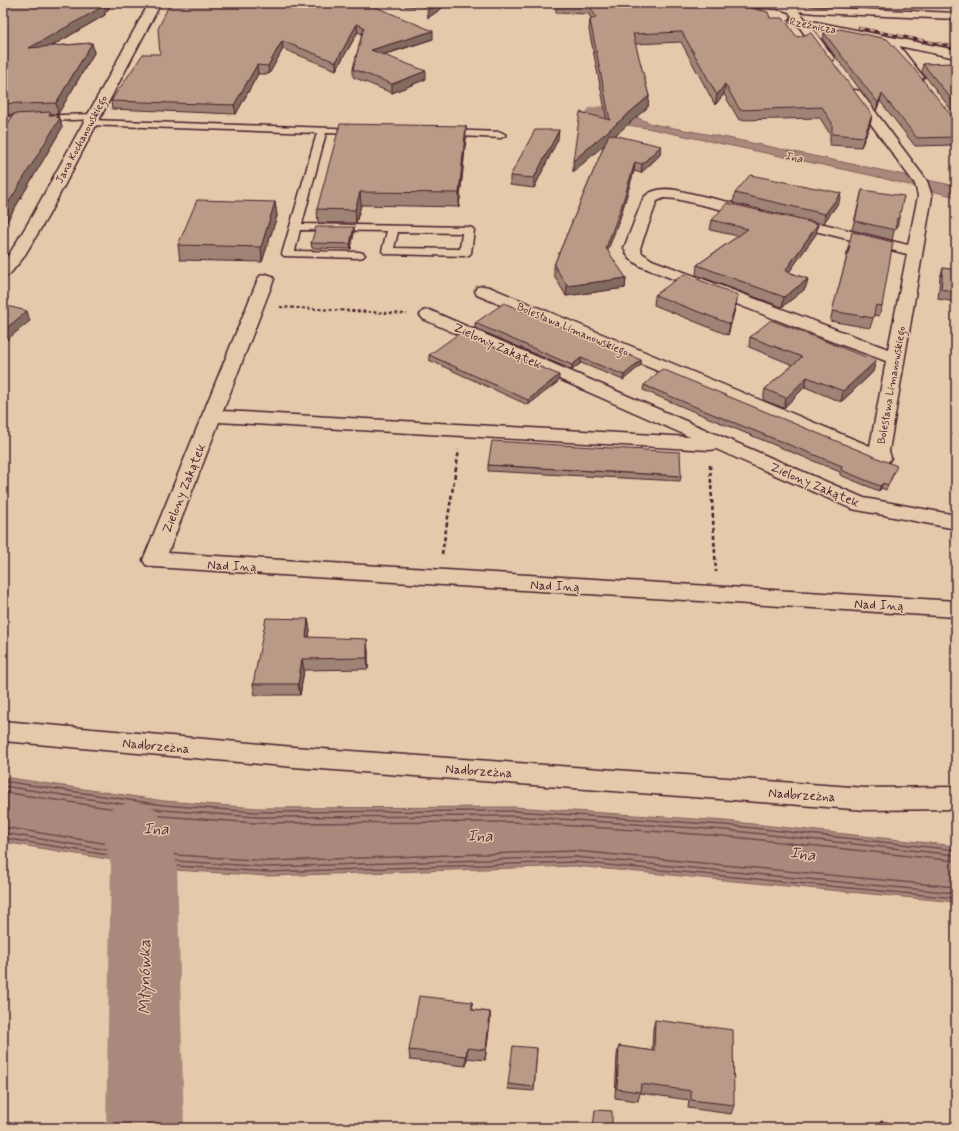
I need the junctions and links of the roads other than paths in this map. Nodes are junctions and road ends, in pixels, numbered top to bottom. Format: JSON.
{"nodes":[{"id":1,"x":155,"y":3,"type":"edge"},
{"id":2,"x":718,"y":3,"type":"edge"},
{"id":3,"x":727,"y":3,"type":"edge"},
{"id":4,"x":797,"y":3,"type":"edge"},
{"id":5,"x":780,"y":4,"type":"edge"},
{"id":6,"x":913,"y":14,"type":"junction"},
{"id":7,"x":769,"y":16,"type":"edge"},
{"id":8,"x":956,"y":16,"type":"edge"},
{"id":9,"x":802,"y":22,"type":"junction"},
{"id":10,"x":890,"y":40,"type":"junction"},
{"id":11,"x":956,"y":54,"type":"edge"},
{"id":12,"x":835,"y":68,"type":"edge"},
{"id":13,"x":849,"y":87,"type":"edge"},
{"id":14,"x":927,"y":87,"type":"edge"},
{"id":15,"x":3,"y":120,"type":"edge"},
{"id":16,"x":91,"y":120,"type":"junction"},
{"id":17,"x":322,"y":131,"type":"junction"},
{"id":18,"x":369,"y":132,"type":"edge"},
{"id":19,"x":439,"y":133,"type":"edge"},
{"id":20,"x":501,"y":135,"type":"dead end"},
{"id":21,"x":295,"y":227,"type":"junction"},
{"id":22,"x":393,"y":228,"type":"junction"},
{"id":23,"x":915,"y":251,"type":"junction"},
{"id":24,"x":359,"y":255,"type":"dead end"},
{"id":25,"x":3,"y":272,"type":"edge"},
{"id":26,"x":266,"y":279,"type":"dead end"},
{"id":27,"x":483,"y":291,"type":"dead end"},
{"id":28,"x":429,"y":315,"type":"road end"},
{"id":29,"x":896,"y":358,"type":"junction"},
{"id":30,"x":212,"y":416,"type":"junction"},
{"id":31,"x":717,"y":445,"type":"junction"},
{"id":32,"x":956,"y":522,"type":"edge"},
{"id":33,"x":154,"y":560,"type":"joint"},
{"id":34,"x":956,"y":609,"type":"edge"},
{"id":35,"x":3,"y":731,"type":"edge"},
{"id":36,"x":956,"y":798,"type":"edge"}],
"edges":[{"from":1,"to":16,"type":"street","name":"Jana Kochanowskiego"},
{"from":2,"to":7,"type":"street"},
{"from":3,"to":5,"type":"street"},
{"from":4,"to":6,"type":"street"},
{"from":5,"to":6,"type":"street"},
{"from":5,"to":9,"type":"street"},
{"from":5,"to":9,"type":"street","name":"Rzeźnicza"},
{"from":6,"to":8,"type":"street"},
{"from":9,"to":10,"type":"street","name":"Rzeźnicza"},
{"from":9,"to":12,"type":"street"},
{"from":10,"to":11,"type":"street","name":"Rzeźnicza"},
{"from":10,"to":14,"type":"lane"},
{"from":13,"to":23,"type":"street","name":"Bolesława Limanowskiego"},
{"from":15,"to":16,"type":"lane"},
{"from":16,"to":17,"type":"lane"},
{"from":16,"to":25,"type":"street","name":"Jana Kochanowskiego"},
{"from":17,"to":18,"type":"lane"},
{"from":17,"to":21,"type":"lane"},
{"from":19,"to":20,"type":"lane"},
{"from":21,"to":22,"type":"lane"},
{"from":21,"to":24,"type":"lane"},
{"from":22,"to":22,"type":"lane"},
{"from":23,"to":29,"type":"street","name":"Bolesława Limanowskiego"},
{"from":23,"to":29,"type":"street"},
{"from":26,"to":30,"type":"street","name":"Zielony Zakątek"},
{"from":27,"to":29,"type":"street","name":"Bolesława Limanowskiego"},
{"from":28,"to":31,"type":"street","name":"Zielony Zakątek"},
{"from":30,"to":31,"type":"street","name":"Zielony Zakątek"},
{"from":30,"to":33,"type":"street","name":"Zielony Zakątek"},
{"from":31,"to":32,"type":"street","name":"Zielony Zakątek"},
{"from":33,"to":34,"type":"street","name":"Nad Iną"},
{"from":35,"to":36,"type":"street","name":"Nadbrzeżna"}]}
